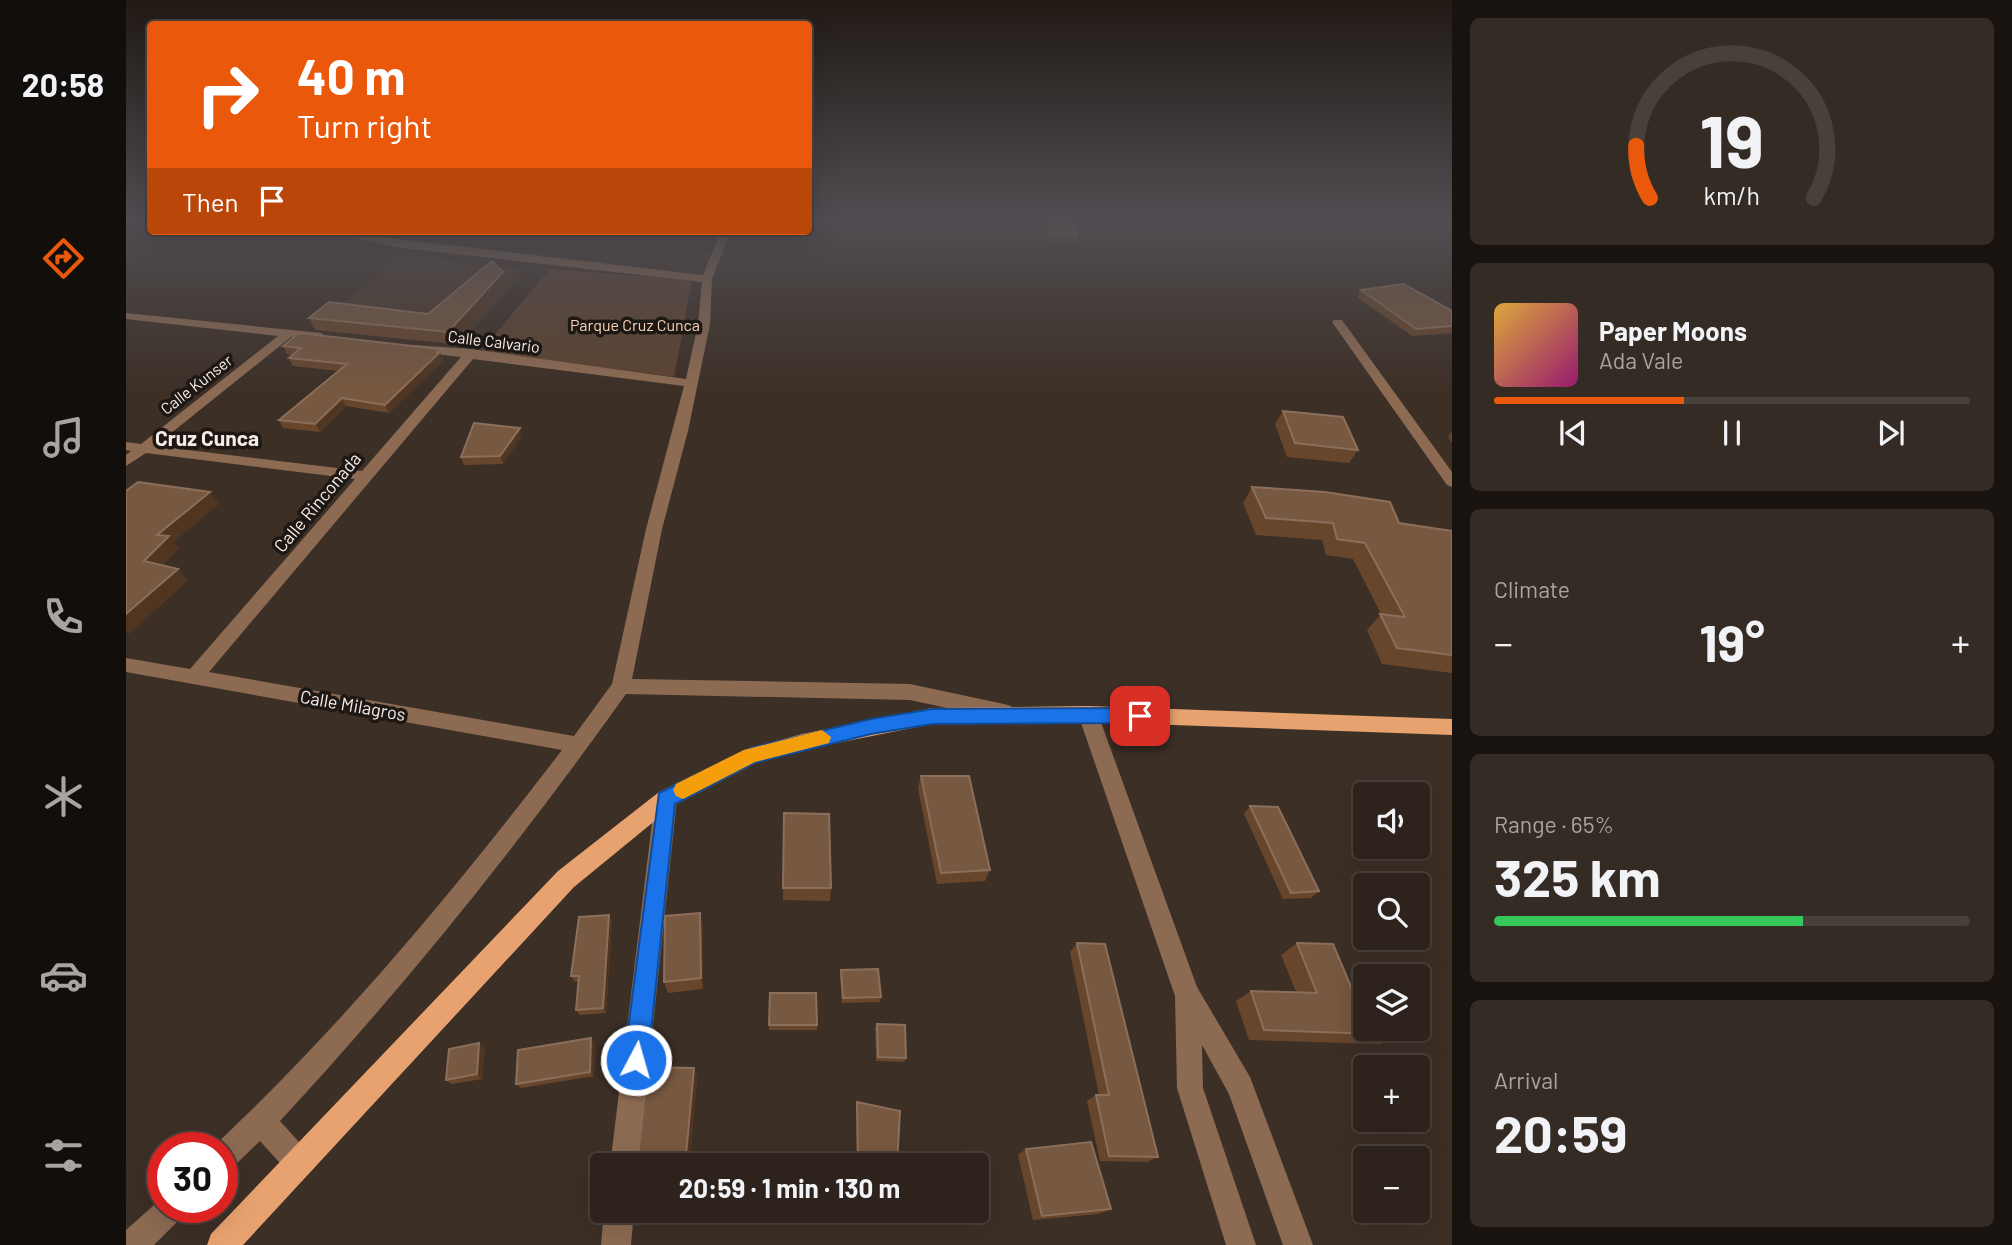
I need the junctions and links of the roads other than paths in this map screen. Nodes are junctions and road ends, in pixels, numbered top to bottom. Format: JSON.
{"nodes":[{"id":1,"x":681,"y":276,"type":"edge"},
{"id":2,"x":708,"y":276,"type":"edge"},
{"id":3,"x":707,"y":279,"type":"junction"},
{"id":4,"x":126,"y":316,"type":"edge"},
{"id":5,"x":1338,"y":322,"type":"dead end"},
{"id":6,"x":288,"y":334,"type":"junction"},
{"id":7,"x":340,"y":339,"type":"edge"},
{"id":8,"x":405,"y":346,"type":"edge"},
{"id":9,"x":471,"y":353,"type":"junction"},
{"id":10,"x":691,"y":383,"type":"junction"},
{"id":11,"x":126,"y":446,"type":"edge"},
{"id":12,"x":143,"y":448,"type":"junction"},
{"id":13,"x":126,"y":462,"type":"edge"},
{"id":14,"x":363,"y":477,"type":"junction"},
{"id":15,"x":1452,"y":482,"type":"edge"},
{"id":16,"x":126,"y":665,"type":"edge"},
{"id":17,"x":194,"y":677,"type":"junction"},
{"id":18,"x":621,"y":687,"type":"junction"},
{"id":19,"x":1087,"y":714,"type":"junction"},
{"id":20,"x":1016,"y":715,"type":"junction"},
{"id":21,"x":1452,"y":727,"type":"edge"},
{"id":22,"x":579,"y":745,"type":"junction"},
{"id":23,"x":666,"y":799,"type":"junction"},
{"id":24,"x":1187,"y":994,"type":"junction"},
{"id":25,"x":261,"y":1121,"type":"junction"},
{"id":26,"x":238,"y":1143,"type":"edge"},
{"id":27,"x":625,"y":1153,"type":"edge"},
{"id":28,"x":299,"y":1163,"type":"junction"},
{"id":29,"x":155,"y":1223,"type":"edge"},
{"id":30,"x":619,"y":1223,"type":"edge"},
{"id":31,"x":132,"y":1245,"type":"edge"},
{"id":32,"x":222,"y":1245,"type":"edge"},
{"id":33,"x":616,"y":1245,"type":"edge"},
{"id":34,"x":1241,"y":1245,"type":"edge"},
{"id":35,"x":1298,"y":1245,"type":"edge"}],
"edges":[{"from":1,"to":3,"type":"street"},
{"from":2,"to":3,"type":"street"},
{"from":3,"to":10,"type":"street"},
{"from":4,"to":6,"type":"street"},
{"from":5,"to":15,"type":"street"},
{"from":6,"to":7,"type":"street"},
{"from":6,"to":12,"type":"street","name":"Calle Kunser"},
{"from":8,"to":9,"type":"street","name":"Calle Calvario"},
{"from":9,"to":10,"type":"street","name":"Calle Calvario"},
{"from":9,"to":14,"type":"street","name":"Calle Rinconada"},
{"from":10,"to":18,"type":"street"},
{"from":11,"to":12,"type":"street"},
{"from":12,"to":13,"type":"street","name":"Calle Kunser"},
{"from":12,"to":14,"type":"street"},
{"from":14,"to":17,"type":"street","name":"Calle Rinconada"},
{"from":16,"to":17,"type":"street","name":"Calle Milagros"},
{"from":17,"to":22,"type":"street","name":"Calle Milagros"},
{"from":18,"to":20,"type":"street"},
{"from":18,"to":22,"type":"street"},
{"from":19,"to":20,"type":"main road"},
{"from":19,"to":21,"type":"main road"},
{"from":19,"to":24,"type":"street"},
{"from":20,"to":23,"type":"main road"},
{"from":22,"to":25,"type":"street"},
{"from":23,"to":27,"type":"street"},
{"from":23,"to":28,"type":"main road"},
{"from":24,"to":34,"type":"street"},
{"from":24,"to":35,"type":"street"},
{"from":25,"to":26,"type":"street"},
{"from":25,"to":28,"type":"street"},
{"from":28,"to":32,"type":"main road"},
{"from":29,"to":31,"type":"street"},
{"from":30,"to":33,"type":"street"}]}
